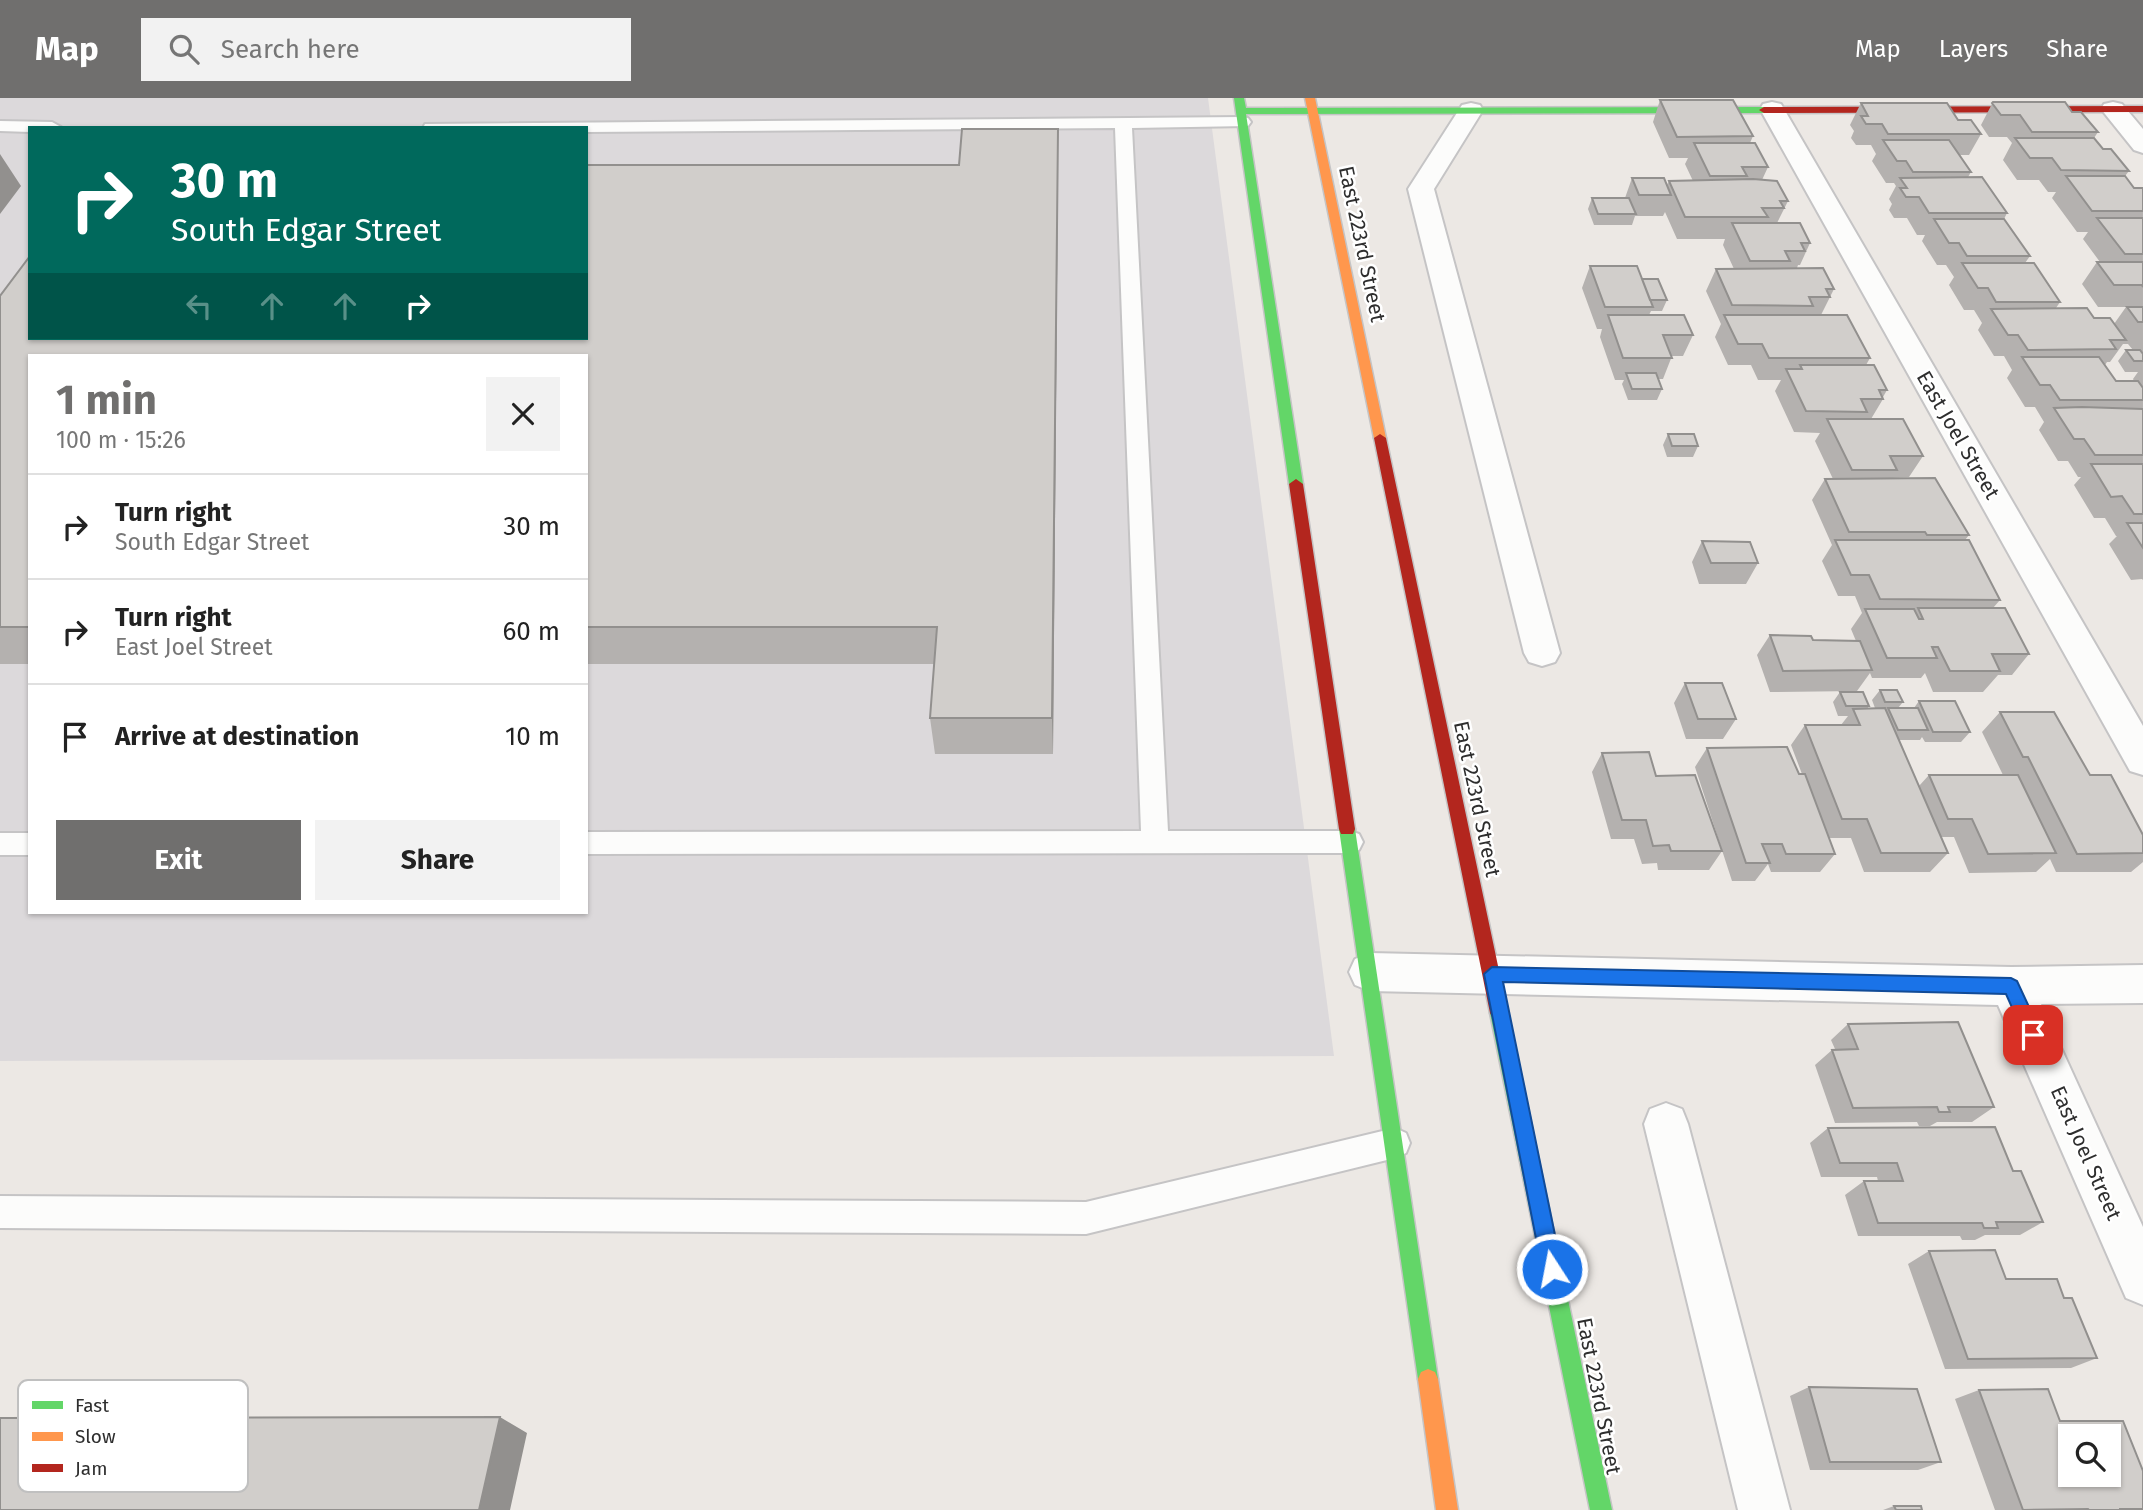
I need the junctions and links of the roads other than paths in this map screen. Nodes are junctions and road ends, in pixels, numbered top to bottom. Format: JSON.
{"nodes":[{"id":1,"x":1312,"y":104,"type":"edge"},
{"id":2,"x":2113,"y":108,"type":"junction"},
{"id":3,"x":1772,"y":109,"type":"junction"},
{"id":4,"x":2143,"y":109,"type":"edge"},
{"id":5,"x":1240,"y":110,"type":"edge"},
{"id":6,"x":1471,"y":110,"type":"junction"},
{"id":7,"x":1123,"y":122,"type":"junction"},
{"id":8,"x":0,"y":126,"type":"edge"},
{"id":9,"x":28,"y":127,"type":"edge"},
{"id":10,"x":588,"y":127,"type":"edge"},
{"id":11,"x":2143,"y":145,"type":"edge"},
{"id":12,"x":1542,"y":653,"type":"dead end"},
{"id":13,"x":2143,"y":761,"type":"edge"},
{"id":14,"x":1155,"y":842,"type":"junction"},
{"id":15,"x":1350,"y":842,"type":"junction"},
{"id":16,"x":588,"y":843,"type":"edge"},
{"id":17,"x":0,"y":844,"type":"edge"},
{"id":18,"x":28,"y":844,"type":"edge"},
{"id":19,"x":1370,"y":972,"type":"junction"},
{"id":20,"x":1492,"y":974,"type":"junction"},
{"id":21,"x":2143,"y":984,"type":"edge"},
{"id":22,"x":2011,"y":986,"type":"junction"},
{"id":23,"x":1666,"y":1124,"type":"dead end"},
{"id":24,"x":1395,"y":1143,"type":"junction"},
{"id":25,"x":0,"y":1212,"type":"edge"},
{"id":26,"x":2143,"y":1281,"type":"edge"},
{"id":27,"x":1447,"y":1510,"type":"edge"},
{"id":28,"x":1601,"y":1510,"type":"edge"},
{"id":29,"x":1764,"y":1510,"type":"edge"}],
"edges":[{"from":1,"to":5,"type":"main road"},
{"from":1,"to":6,"type":"main road"},
{"from":1,"to":20,"type":"main road","name":"East 223rd Street"},
{"from":2,"to":3,"type":"main road"},
{"from":2,"to":4,"type":"main road"},
{"from":2,"to":11,"type":"street"},
{"from":3,"to":6,"type":"main road"},
{"from":3,"to":13,"type":"street","name":"East Joel Street"},
{"from":5,"to":7,"type":"lane"},
{"from":5,"to":15,"type":"main road"},
{"from":6,"to":12,"type":"street"},
{"from":7,"to":10,"type":"lane"},
{"from":7,"to":14,"type":"lane"},
{"from":8,"to":9,"type":"lane"},
{"from":14,"to":15,"type":"lane"},
{"from":14,"to":16,"type":"lane"},
{"from":15,"to":19,"type":"main road"},
{"from":17,"to":18,"type":"lane"},
{"from":19,"to":20,"type":"street"},
{"from":19,"to":24,"type":"main road"},
{"from":20,"to":22,"type":"street"},
{"from":20,"to":28,"type":"main road","name":"East 223rd Street"},
{"from":21,"to":22,"type":"street"},
{"from":22,"to":26,"type":"street","name":"East Joel Street"},
{"from":23,"to":29,"type":"street"},
{"from":24,"to":25,"type":"lane"},
{"from":24,"to":27,"type":"main road"}]}
